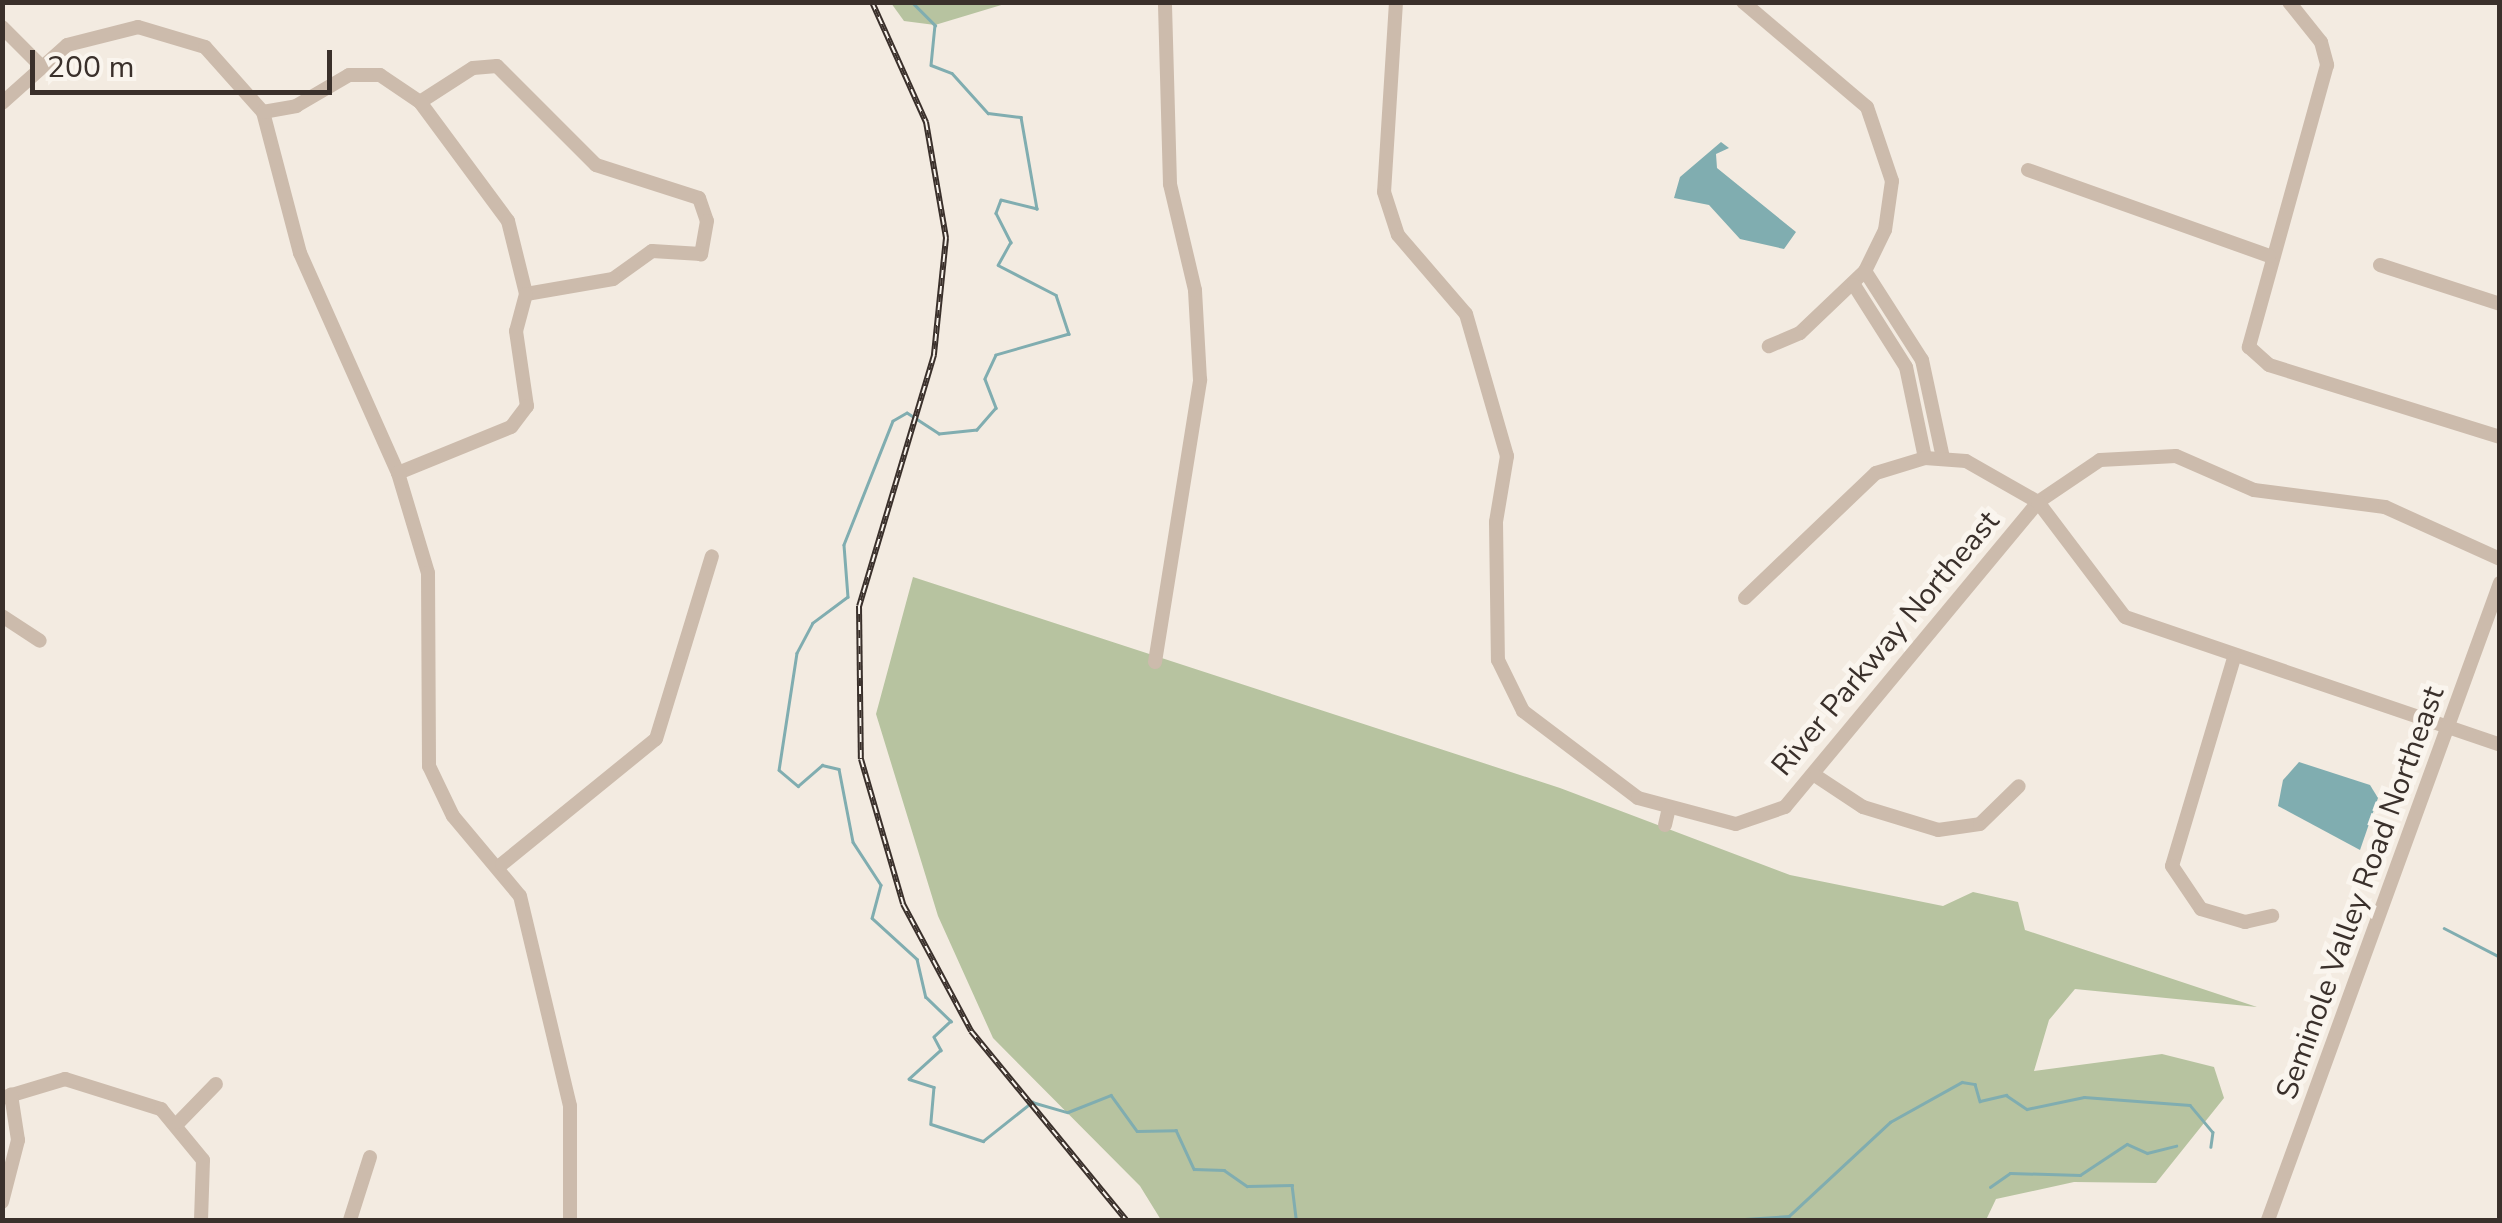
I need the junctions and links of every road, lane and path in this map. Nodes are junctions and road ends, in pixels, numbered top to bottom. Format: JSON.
{"nodes":[{"id":1,"x":1164,"y":2,"type":"edge"},
{"id":2,"x":1396,"y":2,"type":"edge"},
{"id":3,"x":1742,"y":2,"type":"edge"},
{"id":4,"x":2289,"y":2,"type":"edge"},
{"id":5,"x":2,"y":28,"type":"edge"},
{"id":6,"x":40,"y":65,"type":"junction"},
{"id":7,"x":420,"y":102,"type":"junction"},
{"id":8,"x":2,"y":103,"type":"edge"},
{"id":9,"x":263,"y":112,"type":"junction"},
{"id":10,"x":2028,"y":170,"type":"dead end"},
{"id":11,"x":2269,"y":256,"type":"junction"},
{"id":12,"x":2380,"y":266,"type":"dead end"},
{"id":13,"x":1865,"y":271,"type":"junction"},
{"id":14,"x":1854,"y":285,"type":"junction"},
{"id":15,"x":526,"y":294,"type":"junction"},
{"id":16,"x":2500,"y":304,"type":"edge"},
{"id":17,"x":1768,"y":346,"type":"dead end"},
{"id":18,"x":2500,"y":437,"type":"edge"},
{"id":19,"x":1925,"y":458,"type":"junction"},
{"id":20,"x":1943,"y":458,"type":"junction"},
{"id":21,"x":398,"y":473,"type":"junction"},
{"id":22,"x":2038,"y":502,"type":"junction"},
{"id":23,"x":712,"y":556,"type":"dead end"},
{"id":24,"x":2500,"y":559,"type":"edge"},
{"id":25,"x":2500,"y":583,"type":"edge"},
{"id":26,"x":1745,"y":598,"type":"dead end"},
{"id":27,"x":2,"y":616,"type":"edge"},
{"id":28,"x":40,"y":641,"type":"dead end"},
{"id":29,"x":2234,"y":658,"type":"junction"},
{"id":30,"x":1155,"y":662,"type":"dead end"},
{"id":31,"x":2452,"y":727,"type":"junction"},
{"id":32,"x":2500,"y":744,"type":"edge"},
{"id":33,"x":1816,"y":776,"type":"junction"},
{"id":34,"x":2019,"y":786,"type":"dead end"},
{"id":35,"x":1669,"y":808,"type":"junction"},
{"id":36,"x":1665,"y":825,"type":"dead end"},
{"id":37,"x":502,"y":864,"type":"junction"},
{"id":38,"x":2272,"y":916,"type":"dead end"},
{"id":39,"x":216,"y":1084,"type":"dead end"},
{"id":40,"x":7,"y":1096,"type":"edge"},
{"id":41,"x":179,"y":1122,"type":"junction"},
{"id":42,"x":370,"y":1157,"type":"dead end"},
{"id":43,"x":2,"y":1202,"type":"edge"},
{"id":44,"x":200,"y":1220,"type":"edge"},
{"id":45,"x":350,"y":1220,"type":"edge"},
{"id":46,"x":570,"y":1220,"type":"edge"},
{"id":47,"x":2268,"y":1220,"type":"edge"}],
"edges":[{"from":1,"to":30,"type":"street"},
{"from":2,"to":35,"type":"street","name":"River Parkway Northeast"},
{"from":3,"to":13,"type":"street"},
{"from":4,"to":11,"type":"street"},
{"from":5,"to":6,"type":"street"},
{"from":6,"to":8,"type":"street"},
{"from":6,"to":9,"type":"street"},
{"from":7,"to":9,"type":"street"},
{"from":7,"to":15,"type":"street"},
{"from":7,"to":15,"type":"street"},
{"from":9,"to":21,"type":"street"},
{"from":10,"to":11,"type":"street"},
{"from":11,"to":18,"type":"street"},
{"from":12,"to":16,"type":"street"},
{"from":13,"to":14,"type":"street"},
{"from":13,"to":20,"type":"street"},
{"from":14,"to":17,"type":"street"},
{"from":14,"to":19,"type":"street"},
{"from":15,"to":21,"type":"street"},
{"from":19,"to":20,"type":"street"},
{"from":19,"to":26,"type":"street"},
{"from":20,"to":22,"type":"street"},
{"from":21,"to":37,"type":"street"},
{"from":22,"to":24,"type":"street","name":"River Parkway Northeast"},
{"from":22,"to":29,"type":"street"},
{"from":22,"to":33,"type":"street","name":"River Parkway Northeast"},
{"from":23,"to":37,"type":"street"},
{"from":25,"to":31,"type":"street","name":"Seminole Valley Road Northeast"},
{"from":27,"to":28,"type":"street"},
{"from":29,"to":31,"type":"street"},
{"from":29,"to":38,"type":"street"},
{"from":31,"to":32,"type":"street"},
{"from":31,"to":47,"type":"street","name":"Seminole Valley Road Northeast"},
{"from":33,"to":34,"type":"street"},
{"from":33,"to":35,"type":"street","name":"River Parkway Northeast"},
{"from":35,"to":36,"type":"street"},
{"from":37,"to":46,"type":"street"},
{"from":39,"to":41,"type":"street"},
{"from":40,"to":41,"type":"street"},
{"from":40,"to":43,"type":"street"},
{"from":41,"to":44,"type":"street"},
{"from":42,"to":45,"type":"street"}]}
